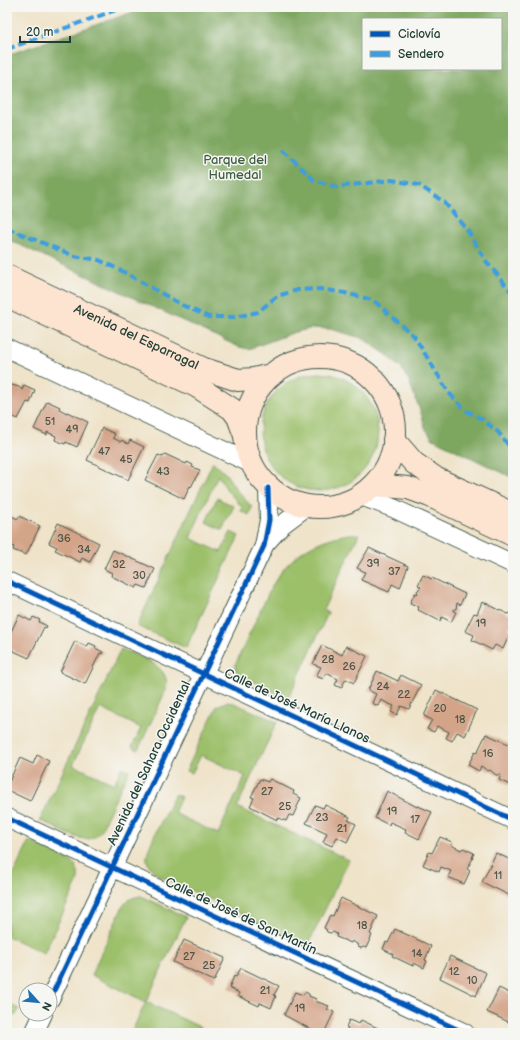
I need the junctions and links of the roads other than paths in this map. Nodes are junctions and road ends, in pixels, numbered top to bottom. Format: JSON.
{"nodes":[{"id":1,"x":7,"y":276,"type":"edge"},
{"id":2,"x":7,"y":296,"type":"edge"},
{"id":3,"x":7,"y":348,"type":"edge"},
{"id":4,"x":271,"y":375,"type":"junction"},
{"id":5,"x":244,"y":433,"type":"junction"},
{"id":6,"x":394,"y":440,"type":"junction"},
{"id":7,"x":250,"y":463,"type":"junction"},
{"id":8,"x":268,"y":488,"type":"junction"},
{"id":9,"x":367,"y":490,"type":"junction"},
{"id":10,"x":306,"y":507,"type":"junction"},
{"id":11,"x":513,"y":514,"type":"edge"},
{"id":12,"x":513,"y":535,"type":"edge"},
{"id":13,"x":264,"y":546,"type":"junction"},
{"id":14,"x":513,"y":564,"type":"edge"},
{"id":15,"x":7,"y":582,"type":"edge"},
{"id":16,"x":203,"y":674,"type":"junction"},
{"id":17,"x":7,"y":818,"type":"edge"},
{"id":18,"x":513,"y":820,"type":"edge"},
{"id":19,"x":112,"y":867,"type":"junction"},
{"id":20,"x":58,"y":982,"type":"edge"},
{"id":21,"x":39,"y":1022,"type":"edge"},
{"id":22,"x":34,"y":1033,"type":"edge"},
{"id":23,"x":465,"y":1033,"type":"edge"}],
"edges":[{"from":1,"to":4,"type":"main road","name":"Avenida del Esparragal"},
{"from":2,"to":5,"type":"main road","name":"Avenida del Esparragal"},
{"from":3,"to":7,"type":"street"},
{"from":4,"to":5,"type":"main road"},
{"from":4,"to":6,"type":"main road"},
{"from":5,"to":7,"type":"main road"},
{"from":6,"to":9,"type":"main road"},
{"from":6,"to":11,"type":"main road"},
{"from":7,"to":8,"type":"main road"},
{"from":8,"to":10,"type":"main road"},
{"from":8,"to":13,"type":"street","name":"Avenida del Sahara Occidental"},
{"from":9,"to":10,"type":"main road"},
{"from":9,"to":12,"type":"main road"},
{"from":9,"to":14,"type":"street"},
{"from":10,"to":13,"type":"street","name":"Avenida del Sahara Occidental"},
{"from":13,"to":16,"type":"street","name":"Avenida del Sahara Occidental"},
{"from":15,"to":16,"type":"street","name":"Calle de José María Llanos"},
{"from":16,"to":18,"type":"street","name":"Calle de José María Llanos"},
{"from":16,"to":19,"type":"street","name":"Avenida del Sahara Occidental"},
{"from":17,"to":19,"type":"street","name":"Calle de José de San Martín"},
{"from":19,"to":20,"type":"street","name":"Avenida del Sahara Occidental"},
{"from":19,"to":23,"type":"street","name":"Calle de José de San Martín"},
{"from":21,"to":22,"type":"street"}]}
